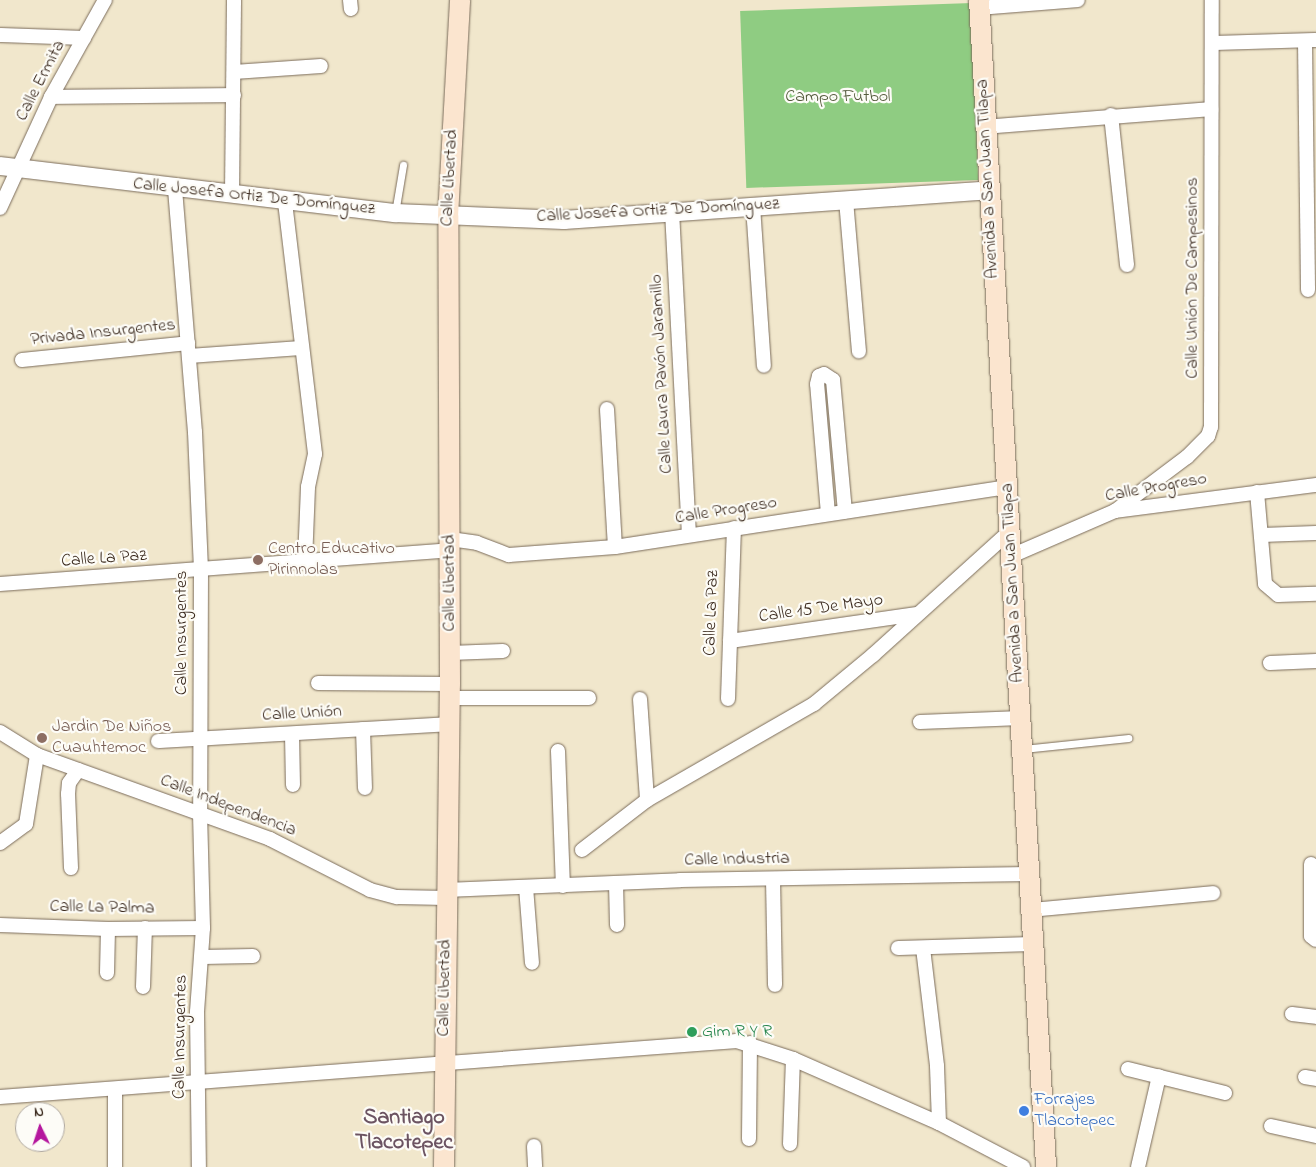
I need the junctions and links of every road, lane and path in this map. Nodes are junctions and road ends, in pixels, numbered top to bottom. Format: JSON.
{"nodes":[{"id":1,"x":105,"y":0,"type":"edge"},
{"id":2,"x":234,"y":0,"type":"edge"},
{"id":3,"x":460,"y":0,"type":"edge"},
{"id":4,"x":1078,"y":0,"type":"edge"},
{"id":5,"x":1212,"y":0,"type":"edge"},
{"id":6,"x":979,"y":4,"type":"edge"},
{"id":7,"x":0,"y":35,"type":"edge"},
{"id":8,"x":84,"y":38,"type":"junction"},
{"id":9,"x":1310,"y":41,"type":"edge"},
{"id":10,"x":1213,"y":42,"type":"junction"},
{"id":11,"x":322,"y":66,"type":"dead end"},
{"id":12,"x":234,"y":72,"type":"junction"},
{"id":13,"x":234,"y":95,"type":"junction"},
{"id":14,"x":51,"y":97,"type":"junction"},
{"id":15,"x":1211,"y":109,"type":"junction"},
{"id":16,"x":1111,"y":115,"type":"junction"},
{"id":17,"x":984,"y":127,"type":"junction"},
{"id":18,"x":0,"y":166,"type":"edge"},
{"id":19,"x":403,"y":166,"type":"dead end"},
{"id":20,"x":18,"y":170,"type":"junction"},
{"id":21,"x":175,"y":189,"type":"junction"},
{"id":22,"x":988,"y":190,"type":"junction"},
{"id":23,"x":232,"y":194,"type":"junction"},
{"id":24,"x":846,"y":200,"type":"junction"},
{"id":25,"x":285,"y":202,"type":"junction"},
{"id":26,"x":753,"y":206,"type":"junction"},
{"id":27,"x":0,"y":208,"type":"edge"},
{"id":28,"x":672,"y":211,"type":"junction"},
{"id":29,"x":395,"y":213,"type":"junction"},
{"id":30,"x":448,"y":216,"type":"junction"},
{"id":31,"x":1127,"y":265,"type":"dead end"},
{"id":32,"x":1308,"y":290,"type":"dead end"},
{"id":33,"x":301,"y":348,"type":"junction"},
{"id":34,"x":188,"y":349,"type":"junction"},
{"id":35,"x":859,"y":351,"type":"dead end"},
{"id":36,"x":22,"y":360,"type":"dead end"},
{"id":37,"x":764,"y":366,"type":"dead end"},
{"id":38,"x":606,"y":409,"type":"dead end"},
{"id":39,"x":842,"y":485,"type":"junction"},
{"id":40,"x":1316,"y":485,"type":"edge"},
{"id":41,"x":1008,"y":486,"type":"junction"},
{"id":42,"x":826,"y":487,"type":"junction"},
{"id":43,"x":1257,"y":492,"type":"junction"},
{"id":44,"x":846,"y":511,"type":"junction"},
{"id":45,"x":1115,"y":511,"type":"junction"},
{"id":46,"x":828,"y":514,"type":"junction"},
{"id":47,"x":734,"y":528,"type":"junction"},
{"id":48,"x":1010,"y":531,"type":"junction"},
{"id":49,"x":1316,"y":532,"type":"edge"},
{"id":50,"x":689,"y":535,"type":"junction"},
{"id":51,"x":1262,"y":535,"type":"junction"},
{"id":52,"x":450,"y":545,"type":"junction"},
{"id":53,"x":615,"y":547,"type":"junction"},
{"id":54,"x":1010,"y":556,"type":"junction"},
{"id":55,"x":305,"y":563,"type":"junction"},
{"id":56,"x":201,"y":570,"type":"junction"},
{"id":57,"x":0,"y":584,"type":"edge"},
{"id":58,"x":1316,"y":594,"type":"edge"},
{"id":59,"x":917,"y":614,"type":"junction"},
{"id":60,"x":730,"y":641,"type":"junction"},
{"id":61,"x":503,"y":651,"type":"dead end"},
{"id":62,"x":450,"y":653,"type":"junction"},
{"id":63,"x":1316,"y":661,"type":"edge"},
{"id":64,"x":1270,"y":663,"type":"dead end"},
{"id":65,"x":318,"y":683,"type":"dead end"},
{"id":66,"x":450,"y":691,"type":"junction"},
{"id":67,"x":590,"y":698,"type":"dead end"},
{"id":68,"x":728,"y":698,"type":"dead end"},
{"id":69,"x":640,"y":699,"type":"dead end"},
{"id":70,"x":1021,"y":718,"type":"junction"},
{"id":71,"x":920,"y":722,"type":"dead end"},
{"id":72,"x":449,"y":724,"type":"junction"},
{"id":73,"x":363,"y":729,"type":"junction"},
{"id":74,"x":0,"y":732,"type":"edge"},
{"id":75,"x":292,"y":734,"type":"junction"},
{"id":76,"x":200,"y":738,"type":"junction"},
{"id":77,"x":1128,"y":738,"type":"dead end"},
{"id":78,"x":158,"y":741,"type":"dead end"},
{"id":79,"x":1022,"y":750,"type":"junction"},
{"id":80,"x":558,"y":751,"type":"dead end"},
{"id":81,"x":37,"y":755,"type":"junction"},
{"id":82,"x":78,"y":770,"type":"junction"},
{"id":83,"x":293,"y":785,"type":"dead end"},
{"id":84,"x":365,"y":788,"type":"dead end"},
{"id":85,"x":647,"y":800,"type":"junction"},
{"id":86,"x":200,"y":813,"type":"junction"},
{"id":87,"x":0,"y":843,"type":"edge"},
{"id":88,"x":582,"y":850,"type":"dead end"},
{"id":89,"x":1311,"y":864,"type":"dead end"},
{"id":90,"x":71,"y":868,"type":"dead end"},
{"id":91,"x":1029,"y":874,"type":"junction"},
{"id":92,"x":773,"y":879,"type":"junction"},
{"id":93,"x":616,"y":883,"type":"junction"},
{"id":94,"x":563,"y":886,"type":"junction"},
{"id":95,"x":526,"y":887,"type":"junction"},
{"id":96,"x":1213,"y":893,"type":"dead end"},
{"id":97,"x":446,"y":894,"type":"junction"},
{"id":98,"x":1031,"y":910,"type":"junction"},
{"id":99,"x":617,"y":924,"type":"dead end"},
{"id":100,"x":0,"y":925,"type":"edge"},
{"id":101,"x":145,"y":928,"type":"junction"},
{"id":102,"x":203,"y":928,"type":"junction"},
{"id":103,"x":108,"y":929,"type":"junction"},
{"id":104,"x":1316,"y":940,"type":"edge"},
{"id":105,"x":1033,"y":944,"type":"junction"},
{"id":106,"x":898,"y":948,"type":"dead end"},
{"id":107,"x":923,"y":948,"type":"junction"},
{"id":108,"x":252,"y":956,"type":"dead end"},
{"id":109,"x":203,"y":957,"type":"junction"},
{"id":110,"x":532,"y":963,"type":"dead end"},
{"id":111,"x":108,"y":973,"type":"dead end"},
{"id":112,"x":775,"y":986,"type":"dead end"},
{"id":113,"x":143,"y":987,"type":"dead end"},
{"id":114,"x":1292,"y":1014,"type":"dead end"},
{"id":115,"x":1316,"y":1017,"type":"edge"},
{"id":116,"x":750,"y":1043,"type":"junction"},
{"id":117,"x":793,"y":1058,"type":"junction"},
{"id":118,"x":445,"y":1062,"type":"junction"},
{"id":119,"x":1128,"y":1068,"type":"dead end"},
{"id":120,"x":1159,"y":1076,"type":"junction"},
{"id":121,"x":199,"y":1082,"type":"junction"},
{"id":122,"x":114,"y":1089,"type":"junction"},
{"id":123,"x":1225,"y":1093,"type":"dead end"},
{"id":124,"x":0,"y":1097,"type":"edge"},
{"id":125,"x":939,"y":1124,"type":"junction"},
{"id":126,"x":1271,"y":1126,"type":"dead end"},
{"id":127,"x":1316,"y":1136,"type":"edge"},
{"id":128,"x":749,"y":1138,"type":"dead end"},
{"id":129,"x":790,"y":1144,"type":"dead end"},
{"id":130,"x":534,"y":1146,"type":"dead end"},
{"id":131,"x":114,"y":1167,"type":"edge"},
{"id":132,"x":199,"y":1167,"type":"edge"},
{"id":133,"x":444,"y":1167,"type":"edge"},
{"id":134,"x":534,"y":1167,"type":"edge"},
{"id":135,"x":1024,"y":1167,"type":"edge"},
{"id":136,"x":1046,"y":1167,"type":"edge"},
{"id":137,"x":1138,"y":1167,"type":"edge"}],
"edges":[{"from":1,"to":8,"type":"street","name":"Calle Ermita"},
{"from":2,"to":12,"type":"street"},
{"from":3,"to":30,"type":"main road","name":"Calle Libertad"},
{"from":4,"to":6,"type":"street"},
{"from":5,"to":10,"type":"street","name":"Calle Unión De Campesinos"},
{"from":6,"to":17,"type":"main road","name":"Avenida a San Juan Tilapa"},
{"from":7,"to":8,"type":"street"},
{"from":8,"to":14,"type":"street","name":"Calle Ermita"},
{"from":9,"to":10,"type":"street"},
{"from":9,"to":32,"type":"street"},
{"from":10,"to":15,"type":"street","name":"Calle Unión De Campesinos"},
{"from":11,"to":12,"type":"street"},
{"from":12,"to":13,"type":"street"},
{"from":13,"to":14,"type":"street"},
{"from":13,"to":23,"type":"street"},
{"from":14,"to":20,"type":"street","name":"Calle Ermita"},
{"from":15,"to":16,"type":"street"},
{"from":15,"to":45,"type":"street","name":"Calle Unión De Campesinos"},
{"from":16,"to":17,"type":"street"},
{"from":16,"to":31,"type":"street"},
{"from":17,"to":22,"type":"main road","name":"Avenida a San Juan Tilapa"},
{"from":18,"to":20,"type":"street","name":"Calle Josefa Ortiz De Domínguez"},
{"from":19,"to":29,"type":"lane"},
{"from":20,"to":21,"type":"street","name":"Calle Josefa Ortiz De Domínguez"},
{"from":20,"to":27,"type":"street","name":"Calle Ermita"},
{"from":21,"to":23,"type":"street","name":"Calle Josefa Ortiz De Domínguez"},
{"from":21,"to":34,"type":"street","name":"Calle Insurgentes"},
{"from":22,"to":24,"type":"street","name":"Calle Josefa Ortiz De Domínguez"},
{"from":22,"to":41,"type":"main road","name":"Avenida a San Juan Tilapa"},
{"from":23,"to":25,"type":"street","name":"Calle Josefa Ortiz De Domínguez"},
{"from":24,"to":26,"type":"street","name":"Calle Josefa Ortiz De Domínguez"},
{"from":24,"to":35,"type":"street"},
{"from":25,"to":29,"type":"street","name":"Calle Josefa Ortiz De Domínguez"},
{"from":25,"to":33,"type":"street"},
{"from":26,"to":28,"type":"street","name":"Calle Josefa Ortiz De Domínguez"},
{"from":26,"to":37,"type":"street"},
{"from":28,"to":30,"type":"street","name":"Calle Josefa Ortiz De Domínguez"},
{"from":28,"to":50,"type":"street","name":"Calle Laura Pavón Jaramillo"},
{"from":29,"to":30,"type":"street","name":"Calle Josefa Ortiz De Domínguez"},
{"from":30,"to":52,"type":"main road","name":"Calle Libertad"},
{"from":33,"to":34,"type":"street","name":"Privada Insurgentes"},
{"from":33,"to":55,"type":"street"},
{"from":34,"to":36,"type":"street","name":"Privada Insurgentes"},
{"from":34,"to":56,"type":"street","name":"Calle Insurgentes"},
{"from":38,"to":53,"type":"street"},
{"from":39,"to":42,"type":"street"},
{"from":39,"to":42,"type":"street"},
{"from":39,"to":44,"type":"street"},
{"from":40,"to":43,"type":"street","name":"Calle Progreso"},
{"from":41,"to":44,"type":"street","name":"Calle Progreso"},
{"from":41,"to":48,"type":"main road","name":"Avenida a San Juan Tilapa"},
{"from":42,"to":46,"type":"street"},
{"from":43,"to":45,"type":"street","name":"Calle Progreso"},
{"from":43,"to":51,"type":"street"},
{"from":44,"to":46,"type":"street","name":"Calle Progreso"},
{"from":45,"to":54,"type":"street","name":"Calle Progreso"},
{"from":46,"to":47,"type":"street","name":"Calle Progreso"},
{"from":47,"to":50,"type":"street","name":"Calle Progreso"},
{"from":47,"to":60,"type":"street","name":"Calle La Paz"},
{"from":48,"to":54,"type":"main road","name":"Avenida a San Juan Tilapa"},
{"from":48,"to":59,"type":"street"},
{"from":49,"to":51,"type":"street"},
{"from":50,"to":53,"type":"street","name":"Calle Progreso"},
{"from":51,"to":58,"type":"street"},
{"from":52,"to":53,"type":"street","name":"Calle Progreso"},
{"from":52,"to":55,"type":"street","name":"Calle La Paz"},
{"from":52,"to":62,"type":"main road","name":"Calle Libertad"},
{"from":54,"to":70,"type":"main road","name":"Avenida a San Juan Tilapa"},
{"from":55,"to":56,"type":"street","name":"Calle La Paz"},
{"from":56,"to":57,"type":"street","name":"Calle La Paz"},
{"from":56,"to":76,"type":"street","name":"Calle Insurgentes"},
{"from":59,"to":60,"type":"street","name":"Calle 15 De Mayo"},
{"from":59,"to":85,"type":"street"},
{"from":60,"to":68,"type":"street","name":"Calle La Paz"},
{"from":61,"to":62,"type":"street"},
{"from":62,"to":66,"type":"main road","name":"Calle Libertad"},
{"from":63,"to":64,"type":"street"},
{"from":65,"to":66,"type":"street"},
{"from":66,"to":67,"type":"street"},
{"from":66,"to":72,"type":"main road","name":"Calle Libertad"},
{"from":69,"to":85,"type":"street"},
{"from":70,"to":71,"type":"street"},
{"from":70,"to":79,"type":"main road","name":"Avenida a San Juan Tilapa"},
{"from":72,"to":73,"type":"street","name":"Calle Unión"},
{"from":72,"to":97,"type":"main road","name":"Calle Libertad"},
{"from":73,"to":75,"type":"street","name":"Calle Unión"},
{"from":73,"to":84,"type":"street"},
{"from":74,"to":81,"type":"street","name":"Calle Independencia"},
{"from":75,"to":76,"type":"street","name":"Calle Unión"},
{"from":75,"to":83,"type":"street"},
{"from":76,"to":78,"type":"street","name":"Calle Unión"},
{"from":76,"to":86,"type":"street","name":"Calle Insurgentes"},
{"from":77,"to":79,"type":"lane"},
{"from":79,"to":91,"type":"main road","name":"Avenida a San Juan Tilapa"},
{"from":80,"to":94,"type":"street"},
{"from":81,"to":82,"type":"street","name":"Calle Independencia"},
{"from":81,"to":87,"type":"street"},
{"from":82,"to":86,"type":"street","name":"Calle Independencia"},
{"from":82,"to":90,"type":"street"},
{"from":85,"to":88,"type":"street"},
{"from":86,"to":97,"type":"street","name":"Calle Independencia"},
{"from":86,"to":102,"type":"street","name":"Calle Insurgentes"},
{"from":89,"to":104,"type":"street"},
{"from":91,"to":92,"type":"street","name":"Calle Industria"},
{"from":91,"to":98,"type":"main road","name":"Avenida a San Juan Tilapa"},
{"from":92,"to":93,"type":"street","name":"Calle Industria"},
{"from":92,"to":112,"type":"street"},
{"from":93,"to":94,"type":"street","name":"Calle Industria"},
{"from":93,"to":99,"type":"street"},
{"from":94,"to":95,"type":"street","name":"Calle Industria"},
{"from":95,"to":97,"type":"street","name":"Calle Industria"},
{"from":95,"to":110,"type":"street"},
{"from":96,"to":98,"type":"street"},
{"from":97,"to":118,"type":"main road","name":"Calle Libertad"},
{"from":98,"to":105,"type":"main road","name":"Avenida a San Juan Tilapa"},
{"from":100,"to":103,"type":"street","name":"Calle La Palma"},
{"from":101,"to":102,"type":"street","name":"Calle La Palma"},
{"from":101,"to":103,"type":"street","name":"Calle La Palma"},
{"from":101,"to":113,"type":"street"},
{"from":102,"to":109,"type":"street","name":"Calle Insurgentes"},
{"from":103,"to":111,"type":"street"},
{"from":105,"to":107,"type":"street"},
{"from":105,"to":136,"type":"main road","name":"Avenida a San Juan Tilapa"},
{"from":106,"to":107,"type":"street"},
{"from":107,"to":125,"type":"street"},
{"from":108,"to":109,"type":"street"},
{"from":109,"to":121,"type":"street","name":"Calle Insurgentes"},
{"from":114,"to":115,"type":"street"},
{"from":116,"to":117,"type":"street"},
{"from":116,"to":118,"type":"street"},
{"from":116,"to":128,"type":"street"},
{"from":117,"to":125,"type":"street"},
{"from":117,"to":129,"type":"street"},
{"from":118,"to":121,"type":"street"},
{"from":118,"to":133,"type":"main road","name":"Calle Libertad"},
{"from":119,"to":120,"type":"street"},
{"from":120,"to":123,"type":"street"},
{"from":120,"to":137,"type":"street"},
{"from":121,"to":122,"type":"street"},
{"from":121,"to":132,"type":"street","name":"Calle Insurgentes"},
{"from":122,"to":124,"type":"street"},
{"from":122,"to":131,"type":"street"},
{"from":125,"to":135,"type":"street"},
{"from":126,"to":127,"type":"street"},
{"from":130,"to":134,"type":"street"}]}
